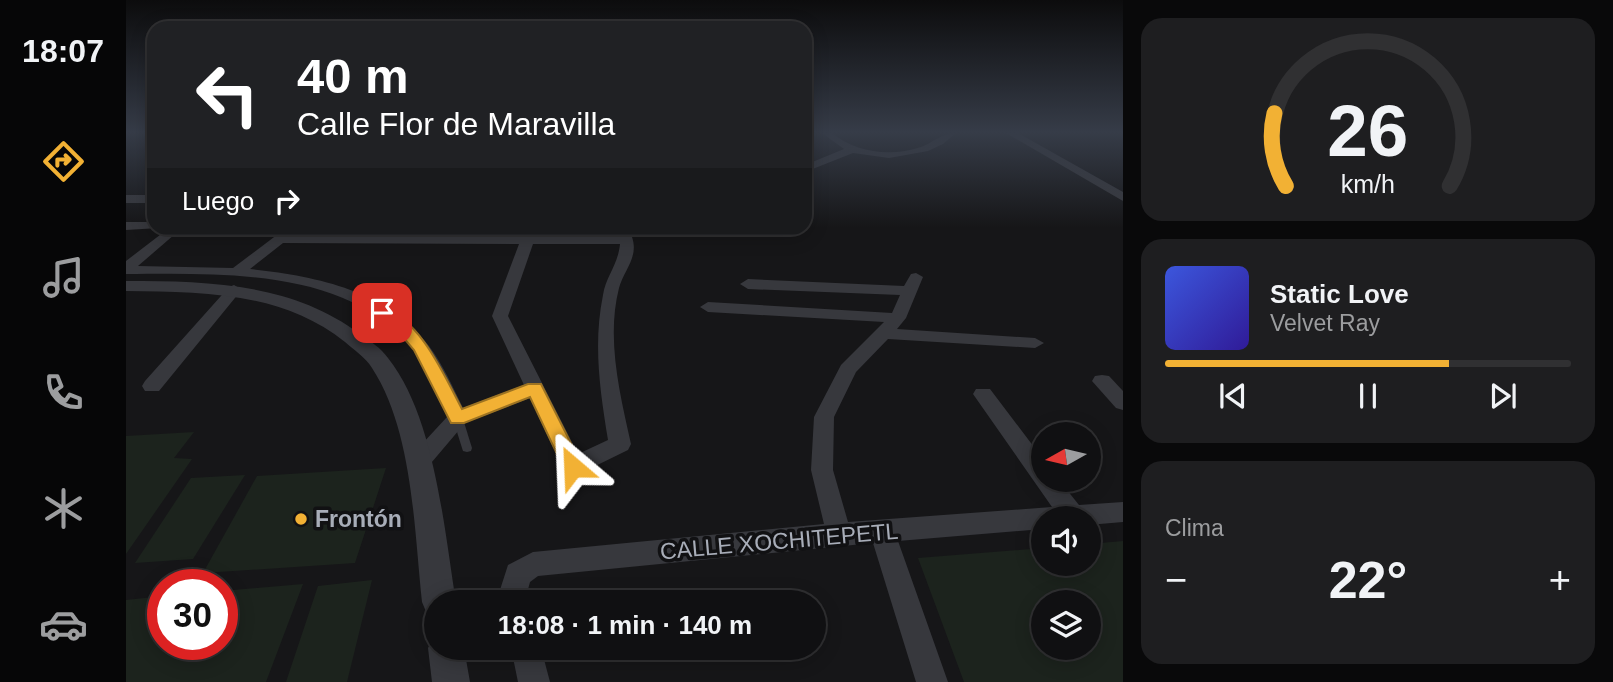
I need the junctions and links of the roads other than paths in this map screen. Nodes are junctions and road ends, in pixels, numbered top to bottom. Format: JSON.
{"nodes":[{"id":1,"x":1067,"y":165,"type":"edge"},
{"id":2,"x":1123,"y":197,"type":"edge"},
{"id":3,"x":126,"y":199,"type":"edge"},
{"id":4,"x":147,"y":199,"type":"edge"},
{"id":5,"x":126,"y":226,"type":"edge"},
{"id":6,"x":147,"y":226,"type":"edge"},
{"id":7,"x":167,"y":235,"type":"edge"},
{"id":8,"x":284,"y":235,"type":"edge"},
{"id":9,"x":527,"y":238,"type":"junction"},
{"id":10,"x":279,"y":239,"type":"junction"},
{"id":11,"x":126,"y":269,"type":"edge"},
{"id":12,"x":237,"y":280,"type":"junction"},
{"id":13,"x":748,"y":284,"type":"dead end"},
{"id":14,"x":126,"y":286,"type":"edge"},
{"id":15,"x":708,"y":307,"type":"dead end"},
{"id":16,"x":898,"y":318,"type":"junction"},
{"id":17,"x":883,"y":332,"type":"junction"},
{"id":18,"x":1035,"y":343,"type":"dead end"},
{"id":19,"x":1102,"y":382,"type":"dead end"},
{"id":20,"x":152,"y":386,"type":"dead end"},
{"id":21,"x":535,"y":388,"type":"junction"},
{"id":22,"x":982,"y":394,"type":"dead end"},
{"id":23,"x":1123,"y":403,"type":"edge"},
{"id":24,"x":457,"y":418,"type":"junction"},
{"id":25,"x":467,"y":448,"type":"dead end"},
{"id":26,"x":1031,"y":460,"type":"edge"},
{"id":27,"x":418,"y":463,"type":"junction"},
{"id":28,"x":1123,"y":512,"type":"edge"},
{"id":29,"x":1101,"y":514,"type":"edge"},
{"id":30,"x":1031,"y":519,"type":"edge"},
{"id":31,"x":882,"y":531,"type":"junction"},
{"id":32,"x":839,"y":534,"type":"junction"},
{"id":33,"x":437,"y":590,"type":"edge"},
{"id":34,"x":514,"y":590,"type":"edge"},
{"id":35,"x":448,"y":660,"type":"edge"},
{"id":36,"x":529,"y":660,"type":"edge"},
{"id":37,"x":451,"y":682,"type":"edge"},
{"id":38,"x":534,"y":682,"type":"edge"},
{"id":39,"x":932,"y":682,"type":"edge"}],
"edges":[{"from":1,"to":2,"type":"street"},
{"from":3,"to":4,"type":"street"},
{"from":5,"to":6,"type":"street"},
{"from":7,"to":11,"type":"street"},
{"from":8,"to":10,"type":"street"},
{"from":9,"to":10,"type":"street"},
{"from":9,"to":21,"type":"street"},
{"from":9,"to":21,"type":"street"},
{"from":10,"to":12,"type":"street"},
{"from":11,"to":12,"type":"street"},
{"from":12,"to":14,"type":"street"},
{"from":12,"to":20,"type":"street"},
{"from":12,"to":24,"type":"street"},
{"from":12,"to":27,"type":"street"},
{"from":13,"to":16,"type":"street"},
{"from":15,"to":16,"type":"street"},
{"from":16,"to":17,"type":"street"},
{"from":17,"to":18,"type":"street"},
{"from":17,"to":32,"type":"street"},
{"from":19,"to":23,"type":"street"},
{"from":21,"to":24,"type":"street"},
{"from":22,"to":26,"type":"street"},
{"from":24,"to":25,"type":"lane"},
{"from":24,"to":27,"type":"street"},
{"from":27,"to":33,"type":"street"},
{"from":28,"to":29,"type":"street","name":"CALLE XOCHITEPETL"},
{"from":30,"to":31,"type":"street","name":"CALLE XOCHITEPETL"},
{"from":31,"to":32,"type":"street","name":"CALLE XOCHITEPETL"},
{"from":31,"to":39,"type":"street"},
{"from":32,"to":34,"type":"street","name":"CALLE XOCHITEPETL"},
{"from":35,"to":37,"type":"street"},
{"from":36,"to":38,"type":"street"}]}
